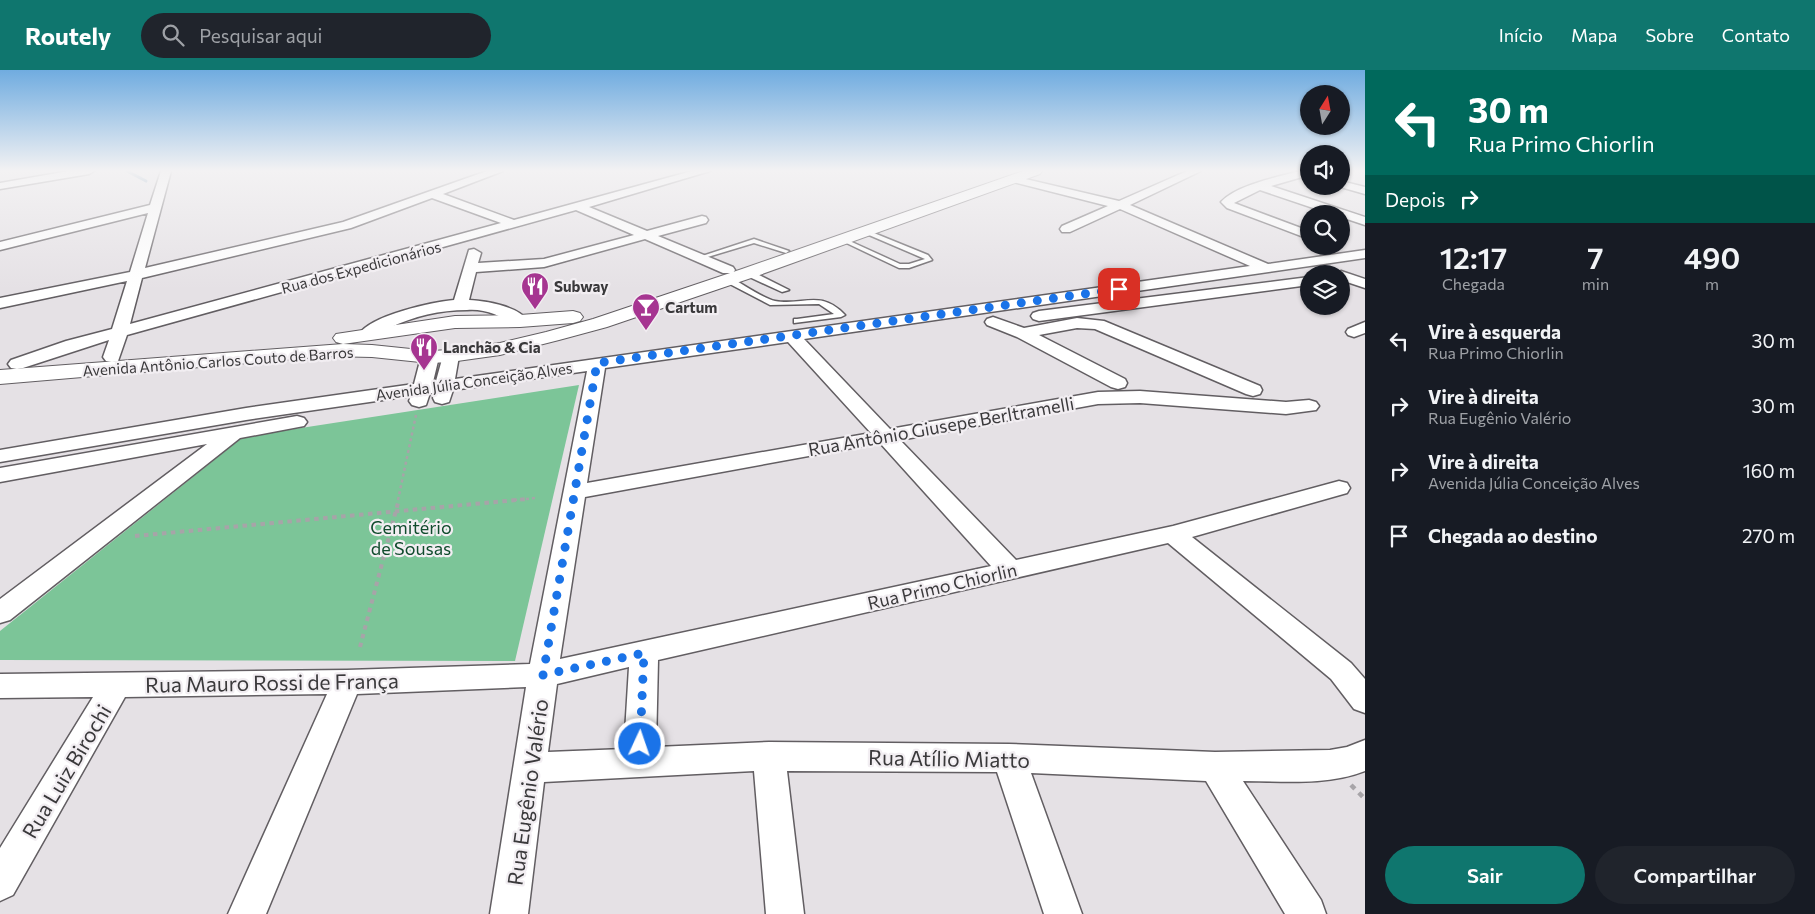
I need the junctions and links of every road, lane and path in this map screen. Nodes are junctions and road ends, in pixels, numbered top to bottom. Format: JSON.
{"nodes":[{"id":1,"x":142,"y":210,"type":"edge"},
{"id":2,"x":155,"y":210,"type":"edge"},
{"id":3,"x":391,"y":210,"type":"edge"},
{"id":4,"x":476,"y":210,"type":"edge"},
{"id":5,"x":562,"y":210,"type":"edge"},
{"id":6,"x":587,"y":210,"type":"edge"},
{"id":7,"x":909,"y":210,"type":"edge"},
{"id":8,"x":920,"y":210,"type":"edge"},
{"id":9,"x":1108,"y":210,"type":"edge"},
{"id":10,"x":1132,"y":210,"type":"edge"},
{"id":11,"x":1243,"y":210,"type":"edge"},
{"id":12,"x":1333,"y":210,"type":"edge"},
{"id":13,"x":702,"y":220,"type":"dead end"},
{"id":14,"x":1365,"y":221,"type":"edge"},
{"id":15,"x":514,"y":224,"type":"junction"},
{"id":16,"x":1066,"y":229,"type":"dead end"},
{"id":17,"x":864,"y":231,"type":"junction"},
{"id":18,"x":1300,"y":232,"type":"edge"},
{"id":19,"x":478,"y":235,"type":"junction"},
{"id":20,"x":646,"y":236,"type":"junction"},
{"id":21,"x":841,"y":239,"type":"junction"},
{"id":22,"x":0,"y":246,"type":"edge"},
{"id":23,"x":786,"y":251,"type":"junction"},
{"id":24,"x":1365,"y":254,"type":"edge"},
{"id":25,"x":699,"y":258,"type":"junction"},
{"id":26,"x":1306,"y":261,"type":"junction"},
{"id":27,"x":1316,"y":265,"type":"edge"},
{"id":28,"x":471,"y":268,"type":"junction"},
{"id":29,"x":1266,"y":268,"type":"junction"},
{"id":30,"x":735,"y":274,"type":"junction"},
{"id":31,"x":1365,"y":274,"type":"edge"},
{"id":32,"x":135,"y":275,"type":"junction"},
{"id":33,"x":1350,"y":275,"type":"edge"},
{"id":34,"x":1350,"y":279,"type":"edge"},
{"id":35,"x":1300,"y":280,"type":"edge"},
{"id":36,"x":1300,"y":283,"type":"edge"},
{"id":37,"x":1365,"y":284,"type":"edge"},
{"id":38,"x":786,"y":290,"type":"dead end"},
{"id":39,"x":0,"y":303,"type":"edge"},
{"id":40,"x":460,"y":306,"type":"junction"},
{"id":41,"x":475,"y":321,"type":"junction"},
{"id":42,"x":520,"y":322,"type":"junction"},
{"id":43,"x":993,"y":322,"type":"junction"},
{"id":44,"x":118,"y":333,"type":"junction"},
{"id":45,"x":1023,"y":333,"type":"junction"},
{"id":46,"x":367,"y":334,"type":"junction"},
{"id":47,"x":797,"y":334,"type":"junction"},
{"id":48,"x":521,"y":344,"type":"junction"},
{"id":49,"x":440,"y":356,"type":"junction"},
{"id":50,"x":112,"y":357,"type":"junction"},
{"id":51,"x":9,"y":365,"type":"edge"},
{"id":52,"x":596,"y":369,"type":"junction"},
{"id":53,"x":0,"y":377,"type":"edge"},
{"id":54,"x":1118,"y":383,"type":"dead end"},
{"id":55,"x":1253,"y":390,"type":"dead end"},
{"id":56,"x":442,"y":392,"type":"junction"},
{"id":57,"x":420,"y":395,"type":"junction"},
{"id":58,"x":1309,"y":406,"type":"dead end"},
{"id":59,"x":241,"y":423,"type":"junction"},
{"id":60,"x":885,"y":435,"type":"junction"},
{"id":61,"x":0,"y":456,"type":"edge"},
{"id":62,"x":0,"y":475,"type":"edge"},
{"id":63,"x":1339,"y":488,"type":"dead end"},
{"id":64,"x":576,"y":492,"type":"junction"},
{"id":65,"x":536,"y":498,"type":"dead end"},
{"id":66,"x":396,"y":511,"type":"junction"},
{"id":67,"x":1172,"y":534,"type":"junction"},
{"id":68,"x":135,"y":536,"type":"dead end"},
{"id":69,"x":1011,"y":571,"type":"junction"},
{"id":70,"x":0,"y":613,"type":"edge"},
{"id":71,"x":360,"y":647,"type":"dead end"},
{"id":72,"x":644,"y":653,"type":"junction"},
{"id":73,"x":1353,"y":672,"type":"edge"},
{"id":74,"x":543,"y":675,"type":"junction"},
{"id":75,"x":347,"y":682,"type":"junction"},
{"id":76,"x":0,"y":686,"type":"edge"},
{"id":77,"x":116,"y":686,"type":"junction"},
{"id":78,"x":1365,"y":700,"type":"edge"},
{"id":79,"x":1365,"y":754,"type":"edge"},
{"id":80,"x":769,"y":756,"type":"junction"},
{"id":81,"x":1009,"y":758,"type":"junction"},
{"id":82,"x":639,"y":762,"type":"junction"},
{"id":83,"x":1215,"y":767,"type":"junction"},
{"id":84,"x":530,"y":768,"type":"junction"},
{"id":85,"x":0,"y":882,"type":"edge"},
{"id":86,"x":247,"y":914,"type":"edge"},
{"id":87,"x":509,"y":914,"type":"edge"},
{"id":88,"x":785,"y":914,"type":"edge"},
{"id":89,"x":1063,"y":914,"type":"edge"},
{"id":90,"x":1307,"y":914,"type":"edge"}],
"edges":[{"from":1,"to":22,"type":"street"},
{"from":2,"to":32,"type":"street"},
{"from":3,"to":32,"type":"street"},
{"from":4,"to":15,"type":"street"},
{"from":5,"to":15,"type":"street","name":"Rua dos Expedicionários"},
{"from":6,"to":20,"type":"street"},
{"from":7,"to":23,"type":"main road","name":"Avenida Antônio Carlos Couto de Barros"},
{"from":8,"to":17,"type":"main road","name":"Avenida Antônio Carlos Couto de Barros"},
{"from":9,"to":16,"type":"street"},
{"from":10,"to":29,"type":"street"},
{"from":11,"to":18,"type":"street"},
{"from":12,"to":14,"type":"street"},
{"from":13,"to":20,"type":"street"},
{"from":15,"to":19,"type":"street","name":"Rua dos Expedicionários"},
{"from":17,"to":21,"type":"main road","name":"Avenida Antônio Carlos Couto de Barros"},
{"from":17,"to":21,"type":"lane"},
{"from":19,"to":28,"type":"street"},
{"from":19,"to":44,"type":"street","name":"Rua dos Expedicionários"},
{"from":20,"to":25,"type":"street"},
{"from":20,"to":28,"type":"street"},
{"from":21,"to":30,"type":"main road","name":"Avenida Antônio Carlos Couto de Barros"},
{"from":23,"to":25,"type":"lane"},
{"from":23,"to":30,"type":"main road","name":"Avenida Antônio Carlos Couto de Barros"},
{"from":24,"to":26,"type":"street","name":"Avenida Júlia Conceição Alves"},
{"from":25,"to":30,"type":"street"},
{"from":26,"to":27,"type":"street"},
{"from":26,"to":29,"type":"street","name":"Avenida Júlia Conceição Alves"},
{"from":28,"to":40,"type":"street"},
{"from":29,"to":35,"type":"street"},
{"from":29,"to":47,"type":"street","name":"Avenida Júlia Conceição Alves"},
{"from":30,"to":38,"type":"lane"},
{"from":30,"to":42,"type":"main road","name":"Avenida Antônio Carlos Couto de Barros"},
{"from":30,"to":47,"type":"lane"},
{"from":30,"to":48,"type":"main road","name":"Avenida Antônio Carlos Couto de Barros"},
{"from":31,"to":33,"type":"street"},
{"from":32,"to":39,"type":"street"},
{"from":32,"to":44,"type":"street"},
{"from":34,"to":37,"type":"street"},
{"from":36,"to":43,"type":"street","name":"Avenida Júlia Conceição Alves"},
{"from":40,"to":42,"type":"street"},
{"from":40,"to":46,"type":"street"},
{"from":41,"to":42,"type":"main road","name":"Avenida Antônio Carlos Couto de Barros"},
{"from":41,"to":46,"type":"main road","name":"Avenida Antônio Carlos Couto de Barros"},
{"from":41,"to":49,"type":"main road"},
{"from":42,"to":48,"type":"main road"},
{"from":43,"to":45,"type":"street"},
{"from":43,"to":47,"type":"street","name":"Avenida Júlia Conceição Alves"},
{"from":44,"to":50,"type":"street"},
{"from":44,"to":51,"type":"street","name":"Rua dos Expedicionários"},
{"from":45,"to":54,"type":"street"},
{"from":45,"to":55,"type":"street"},
{"from":46,"to":50,"type":"main road","name":"Avenida Antônio Carlos Couto de Barros"},
{"from":47,"to":52,"type":"street","name":"Avenida Júlia Conceição Alves"},
{"from":47,"to":60,"type":"street"},
{"from":48,"to":49,"type":"main road","name":"Avenida Antônio Carlos Couto de Barros"},
{"from":49,"to":53,"type":"main road","name":"Avenida Antônio Carlos Couto de Barros"},
{"from":49,"to":56,"type":"street"},
{"from":49,"to":57,"type":"street"},
{"from":50,"to":51,"type":"main road","name":"Avenida Antônio Carlos Couto de Barros"},
{"from":52,"to":56,"type":"street","name":"Avenida Júlia Conceição Alves"},
{"from":52,"to":64,"type":"street","name":"Rua Eugênio Valério"},
{"from":56,"to":57,"type":"street","name":"Avenida Júlia Conceição Alves"},
{"from":57,"to":59,"type":"street","name":"Avenida Júlia Conceição Alves"},
{"from":57,"to":66,"type":"path"},
{"from":58,"to":60,"type":"street","name":"Rua Antônio Giusepe Berltramelli"},
{"from":59,"to":61,"type":"street","name":"Avenida Júlia Conceição Alves"},
{"from":59,"to":62,"type":"street","name":"Avenida Júlia Conceição Alves"},
{"from":59,"to":70,"type":"street"},
{"from":60,"to":64,"type":"street","name":"Rua Antônio Giusepe Berltramelli"},
{"from":60,"to":69,"type":"street"},
{"from":63,"to":67,"type":"street","name":"Rua Primo Chiorlin"},
{"from":64,"to":74,"type":"street","name":"Rua Eugênio Valério"},
{"from":65,"to":66,"type":"path"},
{"from":66,"to":68,"type":"path"},
{"from":66,"to":71,"type":"path"},
{"from":67,"to":69,"type":"street","name":"Rua Primo Chiorlin"},
{"from":67,"to":73,"type":"street"},
{"from":69,"to":72,"type":"street","name":"Rua Primo Chiorlin"},
{"from":72,"to":74,"type":"street","name":"Rua Primo Chiorlin"},
{"from":72,"to":82,"type":"street"},
{"from":73,"to":78,"type":"street"},
{"from":74,"to":75,"type":"street","name":"Rua Mauro Rossi de França"},
{"from":74,"to":84,"type":"street","name":"Rua Eugênio Valério"},
{"from":75,"to":77,"type":"street","name":"Rua Mauro Rossi de França"},
{"from":75,"to":86,"type":"street"},
{"from":76,"to":77,"type":"street","name":"Rua Mauro Rossi de França"},
{"from":77,"to":85,"type":"street","name":"Rua Luiz Birochi"},
{"from":79,"to":83,"type":"street","name":"Rua Atílio Miatto"},
{"from":80,"to":81,"type":"street","name":"Rua Atílio Miatto"},
{"from":80,"to":82,"type":"street","name":"Rua Atílio Miatto"},
{"from":80,"to":88,"type":"street"},
{"from":81,"to":83,"type":"street","name":"Rua Atílio Miatto"},
{"from":81,"to":89,"type":"street"},
{"from":82,"to":84,"type":"street","name":"Rua Atílio Miatto"},
{"from":83,"to":90,"type":"street"},
{"from":84,"to":87,"type":"street","name":"Rua Eugênio Valério"}]}
